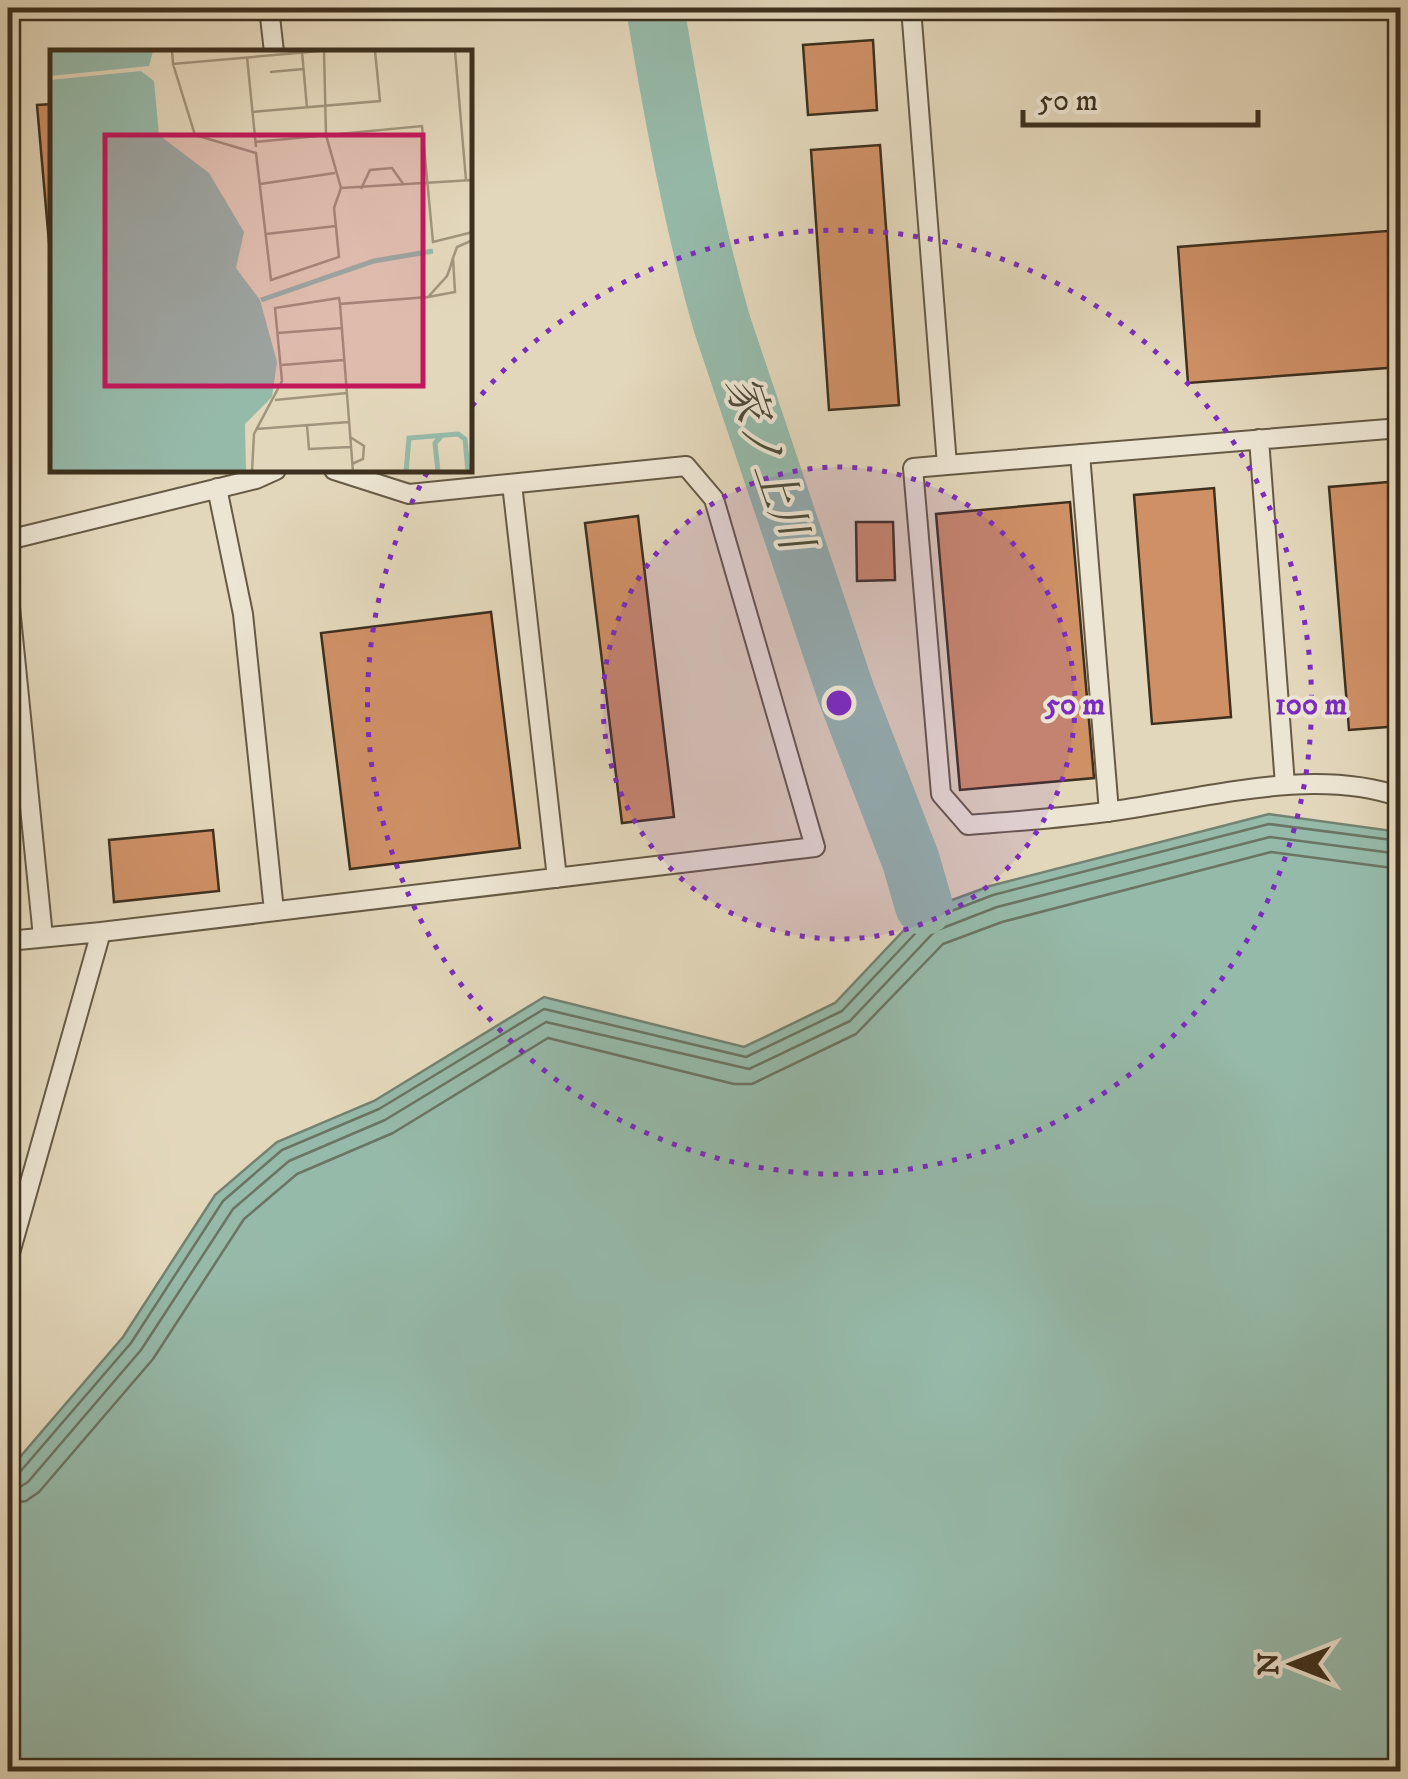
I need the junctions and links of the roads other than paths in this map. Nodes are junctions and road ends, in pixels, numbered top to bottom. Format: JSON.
{"nodes":[{"id":1,"x":269,"y":8,"type":"edge"},
{"id":2,"x":910,"y":8,"type":"edge"},
{"id":3,"x":274,"y":50,"type":"edge"},
{"id":4,"x":1400,"y":428,"type":"edge"},
{"id":5,"x":1259,"y":440,"type":"junction"},
{"id":6,"x":1080,"y":454,"type":"junction"},
{"id":7,"x":947,"y":465,"type":"junction"},
{"id":8,"x":272,"y":472,"type":"edge"},
{"id":9,"x":340,"y":472,"type":"edge"},
{"id":10,"x":512,"y":484,"type":"junction"},
{"id":11,"x":216,"y":488,"type":"junction"},
{"id":12,"x":8,"y":540,"type":"edge"},
{"id":13,"x":8,"y":587,"type":"edge"},
{"id":14,"x":1285,"y":785,"type":"junction"},
{"id":15,"x":1400,"y":797,"type":"edge"},
{"id":16,"x":1109,"y":812,"type":"junction"},
{"id":17,"x":557,"y":878,"type":"junction"},
{"id":18,"x":274,"y":911,"type":"junction"},
{"id":19,"x":101,"y":932,"type":"junction"},
{"id":20,"x":43,"y":937,"type":"junction"},
{"id":21,"x":8,"y":941,"type":"edge"},
{"id":22,"x":8,"y":1260,"type":"edge"}],
"edges":[{"from":1,"to":3,"type":"lane"},
{"from":2,"to":7,"type":"lane"},
{"from":4,"to":5,"type":"lane"},
{"from":5,"to":6,"type":"lane"},
{"from":5,"to":14,"type":"lane"},
{"from":6,"to":7,"type":"lane"},
{"from":6,"to":16,"type":"lane"},
{"from":7,"to":16,"type":"lane"},
{"from":8,"to":11,"type":"lane"},
{"from":9,"to":10,"type":"lane"},
{"from":10,"to":17,"type":"lane"},
{"from":10,"to":17,"type":"lane"},
{"from":11,"to":12,"type":"lane"},
{"from":11,"to":18,"type":"lane"},
{"from":13,"to":20,"type":"lane"},
{"from":14,"to":15,"type":"lane"},
{"from":14,"to":16,"type":"lane"},
{"from":17,"to":18,"type":"lane"},
{"from":18,"to":19,"type":"lane"},
{"from":19,"to":20,"type":"lane"},
{"from":19,"to":22,"type":"lane"},
{"from":20,"to":21,"type":"lane"}]}
